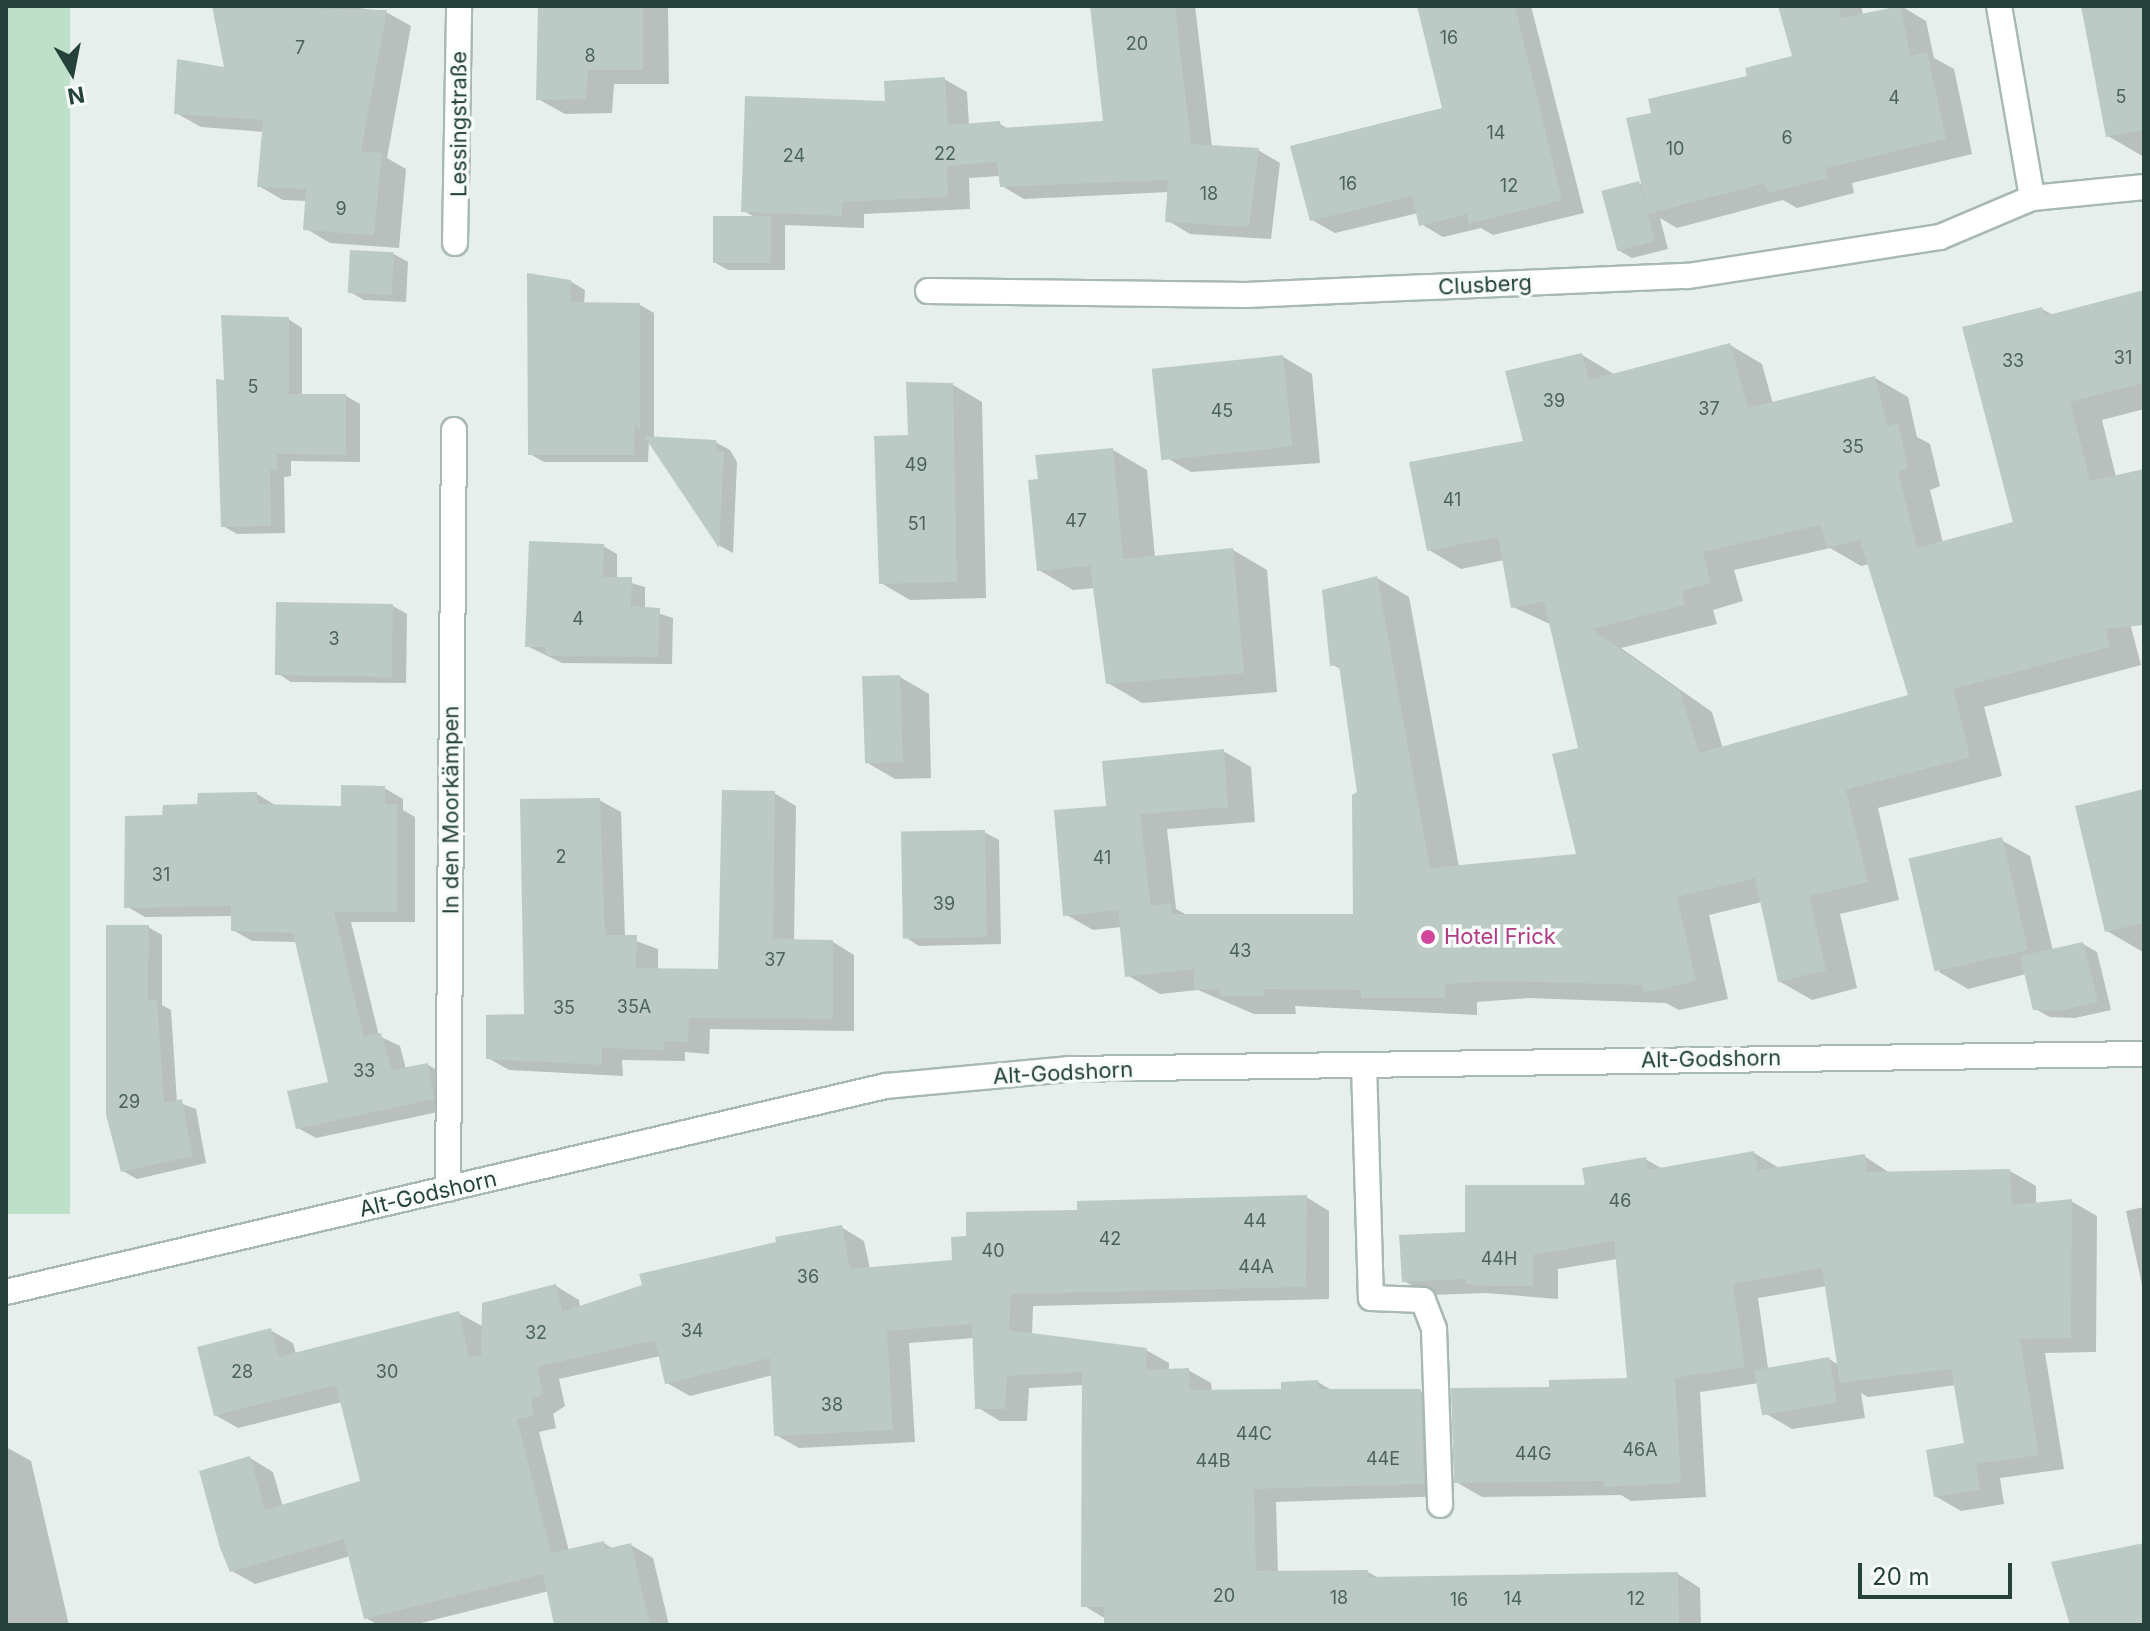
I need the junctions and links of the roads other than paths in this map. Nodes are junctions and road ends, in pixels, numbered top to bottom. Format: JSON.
{"nodes":[{"id":1,"x":459,"y":6,"type":"edge"},
{"id":2,"x":1999,"y":6,"type":"edge"},
{"id":3,"x":2144,"y":187,"type":"edge"},
{"id":4,"x":2032,"y":198,"type":"junction"},
{"id":5,"x":455,"y":243,"type":"dead end"},
{"id":6,"x":928,"y":291,"type":"dead end"},
{"id":7,"x":454,"y":430,"type":"dead end"},
{"id":8,"x":2144,"y":1054,"type":"edge"},
{"id":9,"x":1364,"y":1065,"type":"junction"},
{"id":10,"x":448,"y":1189,"type":"junction"},
{"id":11,"x":6,"y":1292,"type":"edge"},
{"id":12,"x":1440,"y":1505,"type":"dead end"}],
"edges":[{"from":1,"to":5,"type":"street","name":"Lessingstraße"},
{"from":2,"to":4,"type":"street"},
{"from":3,"to":4,"type":"street","name":"Clusberg"},
{"from":4,"to":6,"type":"street","name":"Clusberg"},
{"from":7,"to":10,"type":"street","name":"In den Moorkämpen"},
{"from":8,"to":9,"type":"street","name":"Alt-Godshorn"},
{"from":9,"to":10,"type":"street","name":"Alt-Godshorn"},
{"from":9,"to":12,"type":"street"},
{"from":10,"to":11,"type":"street","name":"Alt-Godshorn"}]}
